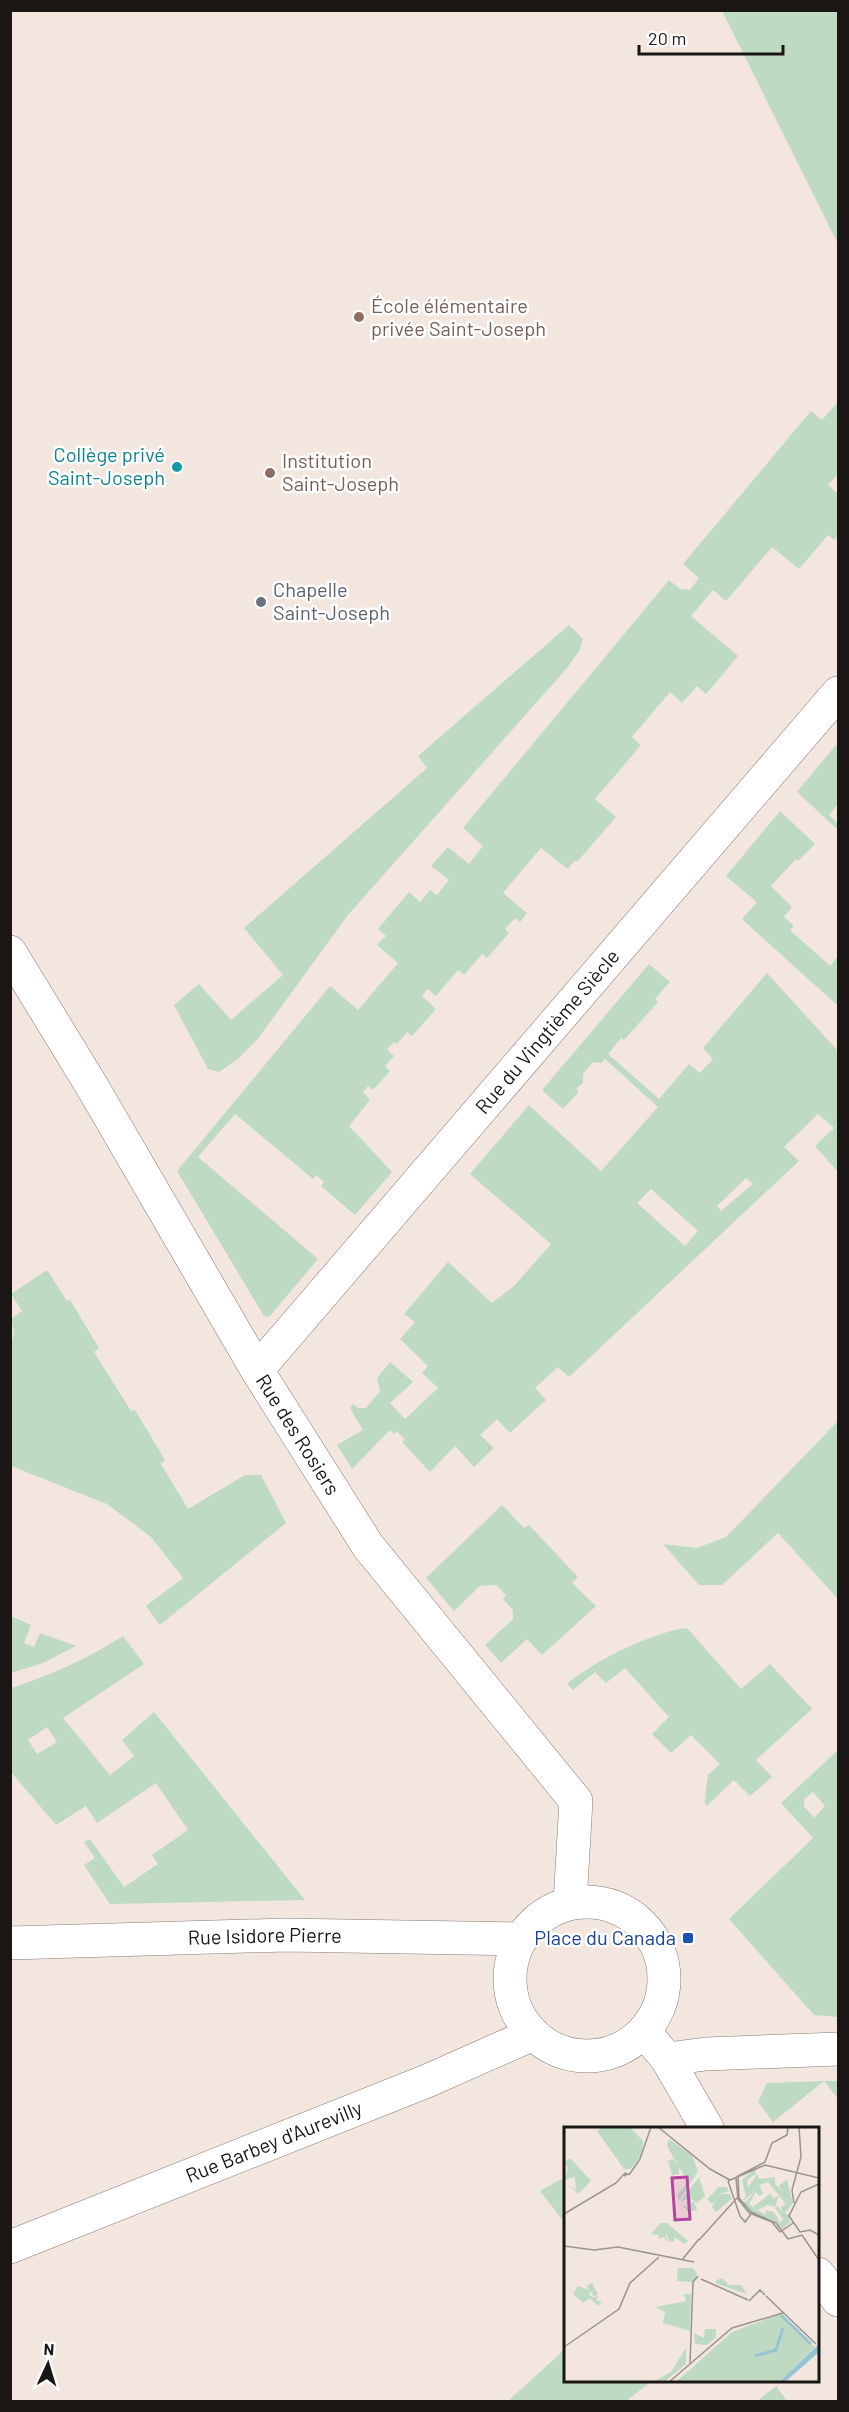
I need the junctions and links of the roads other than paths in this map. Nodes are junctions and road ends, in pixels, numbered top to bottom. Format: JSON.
{"nodes":[{"id":1,"x":838,"y":693,"type":"edge"},
{"id":2,"x":10,"y":952,"type":"edge"},
{"id":3,"x":257,"y":1370,"type":"junction"},
{"id":4,"x":570,"y":1903,"type":"junction"},
{"id":5,"x":521,"y":1939,"type":"junction"},
{"id":6,"x":10,"y":1943,"type":"edge"},
{"id":7,"x":644,"y":2031,"type":"junction"},
{"id":8,"x":533,"y":2034,"type":"junction"},
{"id":9,"x":838,"y":2049,"type":"edge"},
{"id":10,"x":667,"y":2059,"type":"junction"},
{"id":11,"x":706,"y":2127,"type":"edge"},
{"id":12,"x":10,"y":2247,"type":"edge"},
{"id":13,"x":819,"y":2275,"type":"edge"},
{"id":14,"x":838,"y":2300,"type":"edge"}],
"edges":[{"from":1,"to":3,"type":"street","name":"Rue du Vingtième Siècle"},
{"from":2,"to":3,"type":"street","name":"Rue des Rosiers"},
{"from":3,"to":4,"type":"street","name":"Rue des Rosiers"},
{"from":4,"to":5,"type":"street"},
{"from":4,"to":7,"type":"street"},
{"from":5,"to":6,"type":"street","name":"Rue Isidore Pierre"},
{"from":5,"to":8,"type":"street"},
{"from":7,"to":8,"type":"street"},
{"from":7,"to":10,"type":"street"},
{"from":8,"to":12,"type":"street","name":"Rue Barbey d'Aurevilly"},
{"from":9,"to":10,"type":"street"},
{"from":10,"to":11,"type":"street"},
{"from":13,"to":14,"type":"street"}]}
